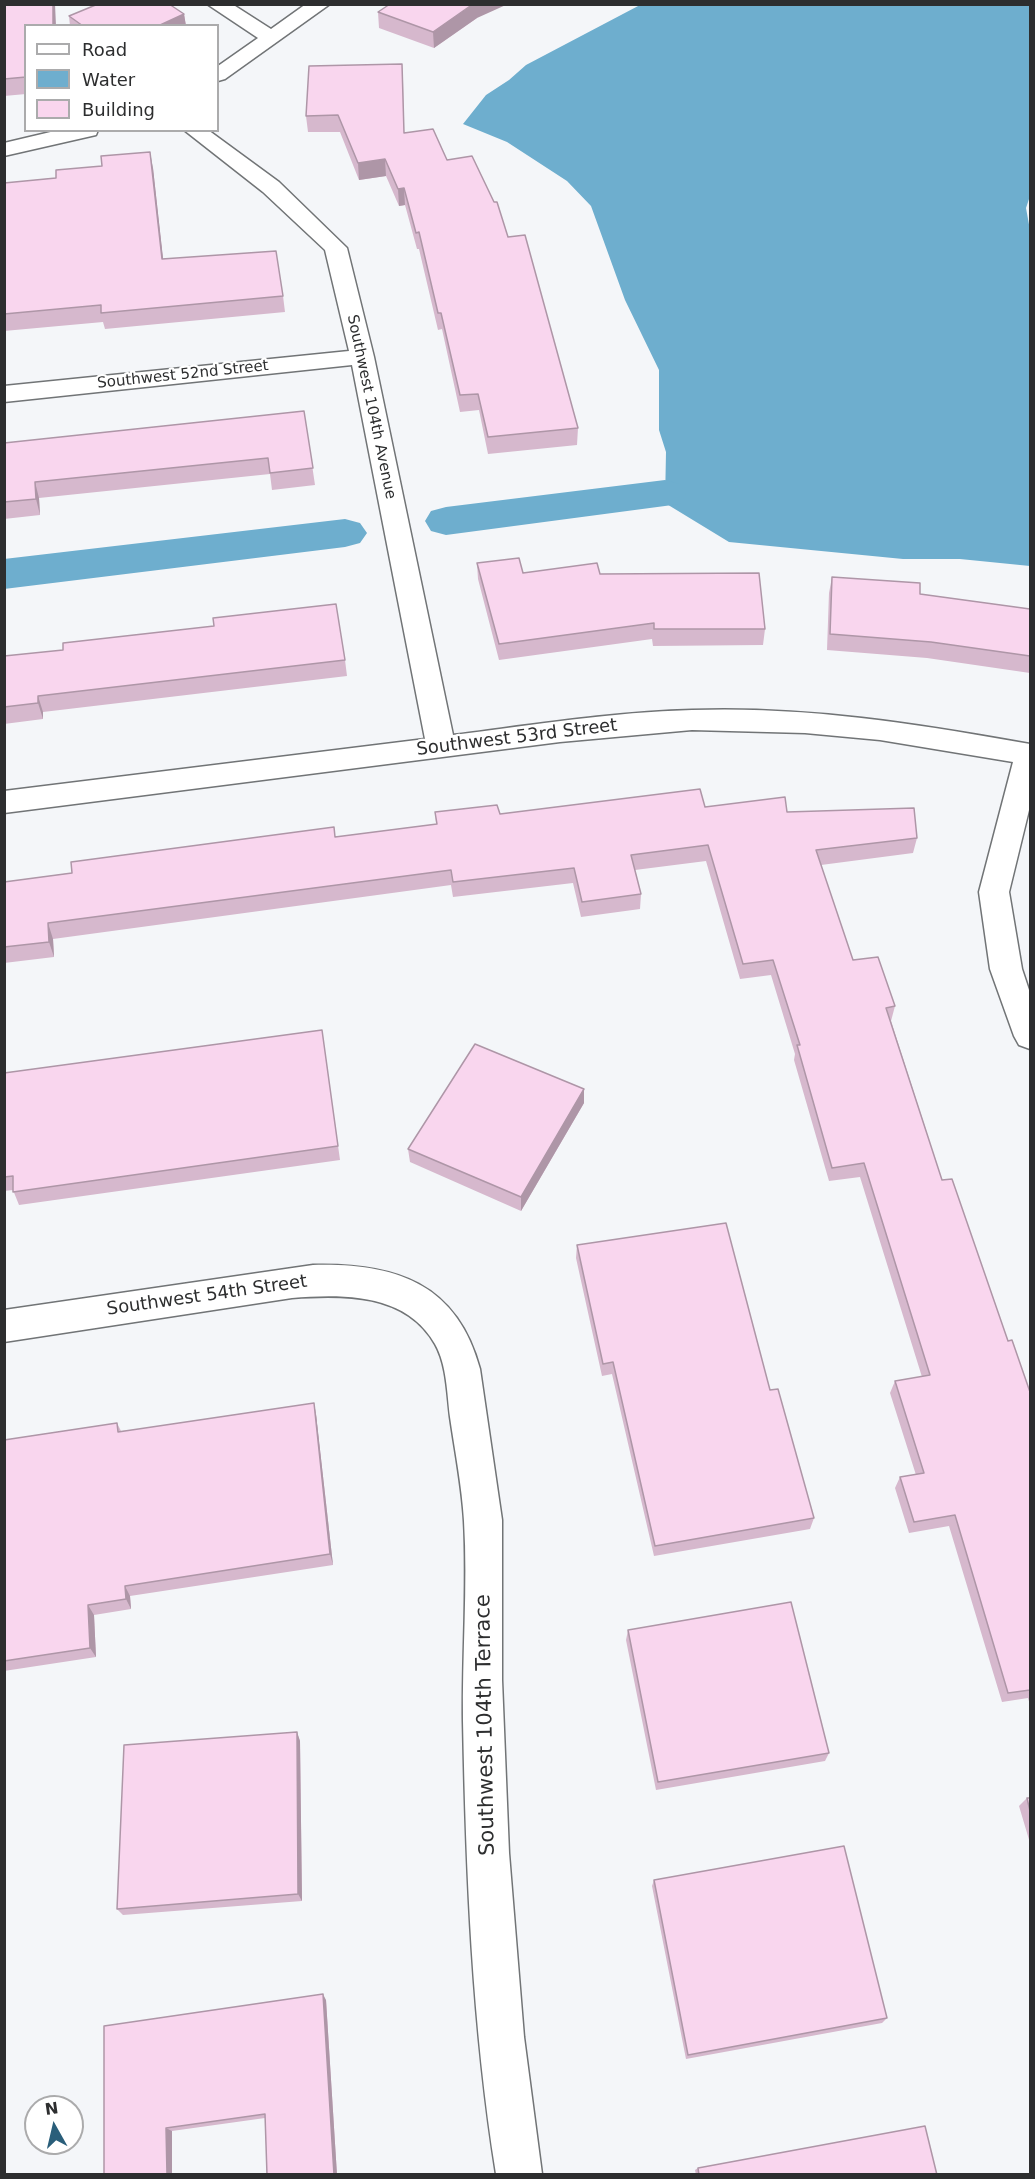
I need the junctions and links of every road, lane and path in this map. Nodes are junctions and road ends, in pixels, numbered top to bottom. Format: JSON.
{"nodes":[{"id":1,"x":217,"y":4,"type":"edge"},
{"id":2,"x":320,"y":4,"type":"edge"},
{"id":3,"x":272,"y":38,"type":"junction"},
{"id":4,"x":219,"y":74,"type":"edge"},
{"id":5,"x":80,"y":132,"type":"edge"},
{"id":6,"x":197,"y":132,"type":"edge"},
{"id":7,"x":4,"y":150,"type":"edge"},
{"id":8,"x":362,"y":357,"type":"junction"},
{"id":9,"x":4,"y":394,"type":"edge"},
{"id":10,"x":441,"y":747,"type":"junction"},
{"id":11,"x":1030,"y":754,"type":"edge"},
{"id":12,"x":4,"y":802,"type":"edge"},
{"id":13,"x":1030,"y":1036,"type":"edge"},
{"id":14,"x":408,"y":1296,"type":"joint"},
{"id":15,"x":4,"y":1326,"type":"edge"},
{"id":16,"x":519,"y":2175,"type":"edge"}],
"edges":[{"from":1,"to":3,"type":"street"},
{"from":2,"to":3,"type":"street"},
{"from":3,"to":4,"type":"street"},
{"from":5,"to":7,"type":"street"},
{"from":6,"to":8,"type":"street","name":"Southwest 104th Avenue"},
{"from":8,"to":9,"type":"street","name":"Southwest 52nd Street"},
{"from":8,"to":10,"type":"street","name":"Southwest 104th Avenue"},
{"from":10,"to":11,"type":"street","name":"Southwest 53rd Street"},
{"from":10,"to":12,"type":"street","name":"Southwest 53rd Street"},
{"from":11,"to":13,"type":"street"},
{"from":14,"to":15,"type":"street","name":"Southwest 54th Street"},
{"from":14,"to":16,"type":"street","name":"Southwest 104th Terrace"}]}
